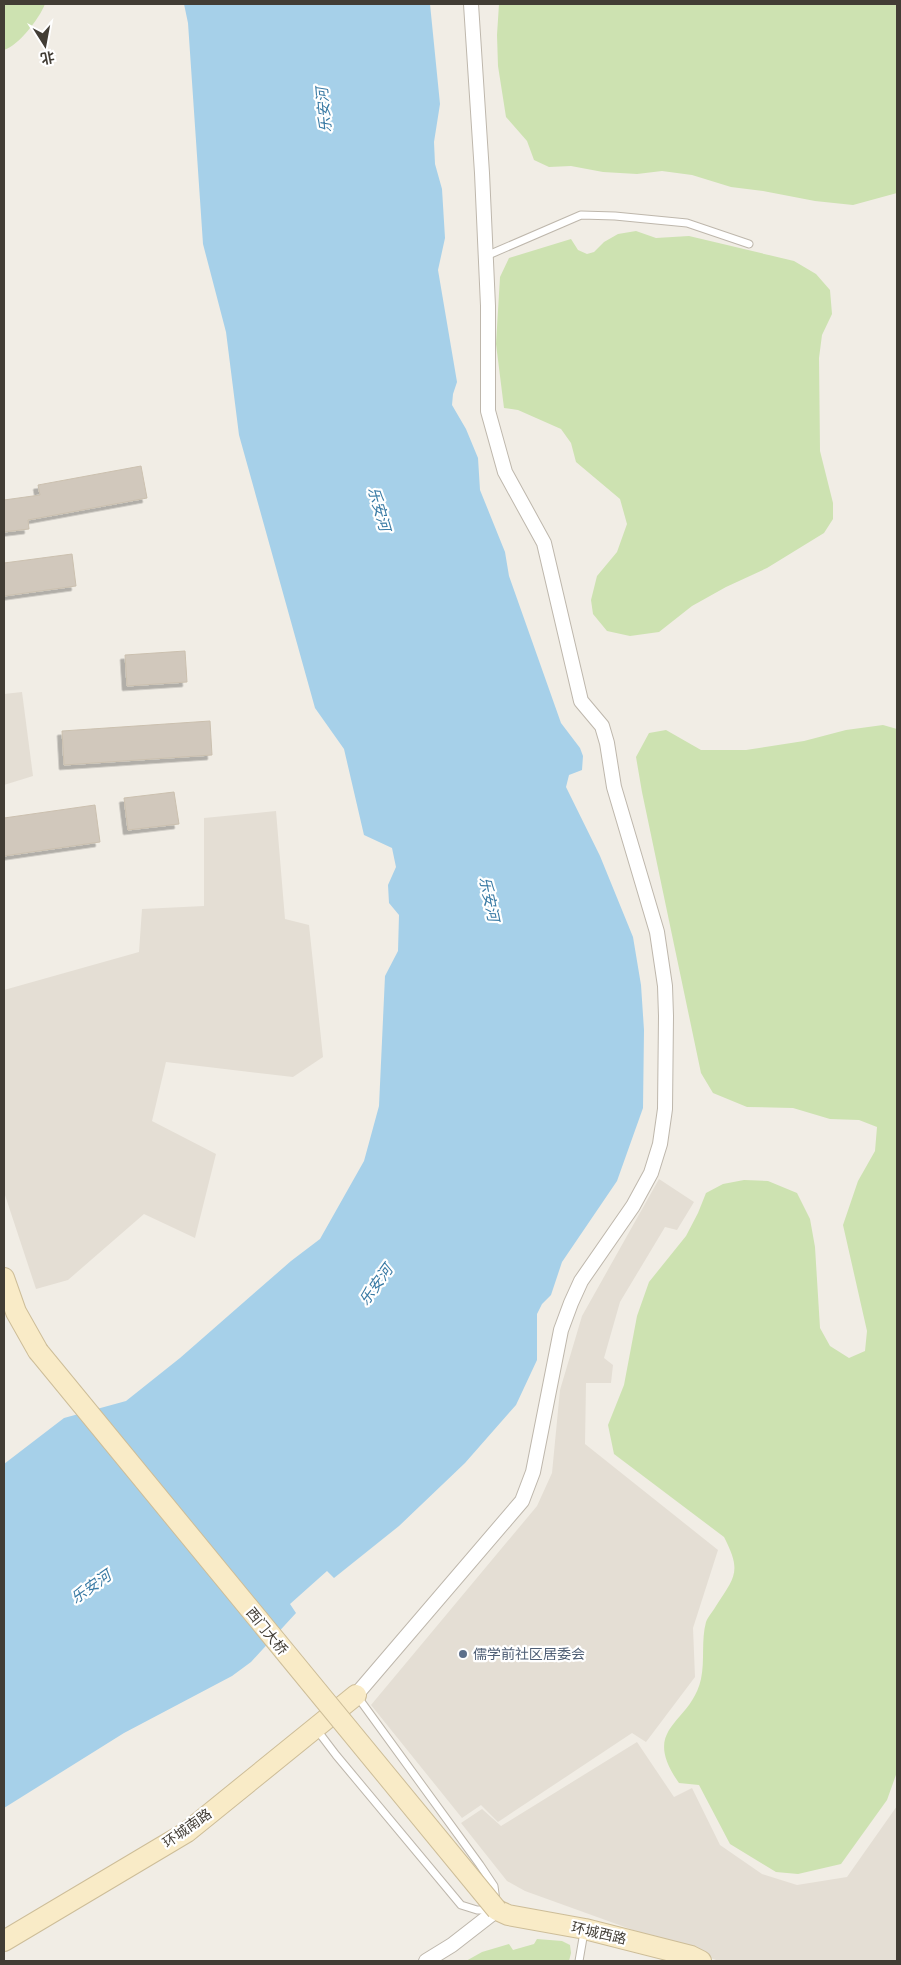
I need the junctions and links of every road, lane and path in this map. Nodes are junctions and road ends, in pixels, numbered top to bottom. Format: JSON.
{"nodes":[{"id":1,"x":471,"y":4,"type":"edge"},
{"id":2,"x":749,"y":244,"type":"dead end"},
{"id":3,"x":486,"y":256,"type":"junction"},
{"id":4,"x":4,"y":1278,"type":"edge"},
{"id":5,"x":356,"y":1695,"type":"junction"},
{"id":6,"x":315,"y":1727,"type":"junction"},
{"id":7,"x":496,"y":1910,"type":"junction"},
{"id":8,"x":585,"y":1929,"type":"junction"},
{"id":9,"x":4,"y":1941,"type":"edge"},
{"id":10,"x":426,"y":1961,"type":"edge"},
{"id":11,"x":579,"y":1961,"type":"edge"},
{"id":12,"x":701,"y":1961,"type":"edge"}],
"edges":[{"from":1,"to":3,"type":"street"},
{"from":2,"to":3,"type":"lane"},
{"from":3,"to":5,"type":"street"},
{"from":4,"to":7,"type":"street","name":"西门大桥","bridge":true},
{"from":5,"to":6,"type":"street","name":"环城南路"},
{"from":5,"to":7,"type":"lane"},
{"from":6,"to":7,"type":"lane"},
{"from":6,"to":9,"type":"street","name":"环城南路"},
{"from":7,"to":8,"type":"street","name":"环城西路"},
{"from":7,"to":10,"type":"street"},
{"from":8,"to":11,"type":"lane"},
{"from":8,"to":12,"type":"street","name":"环城西路"}]}
